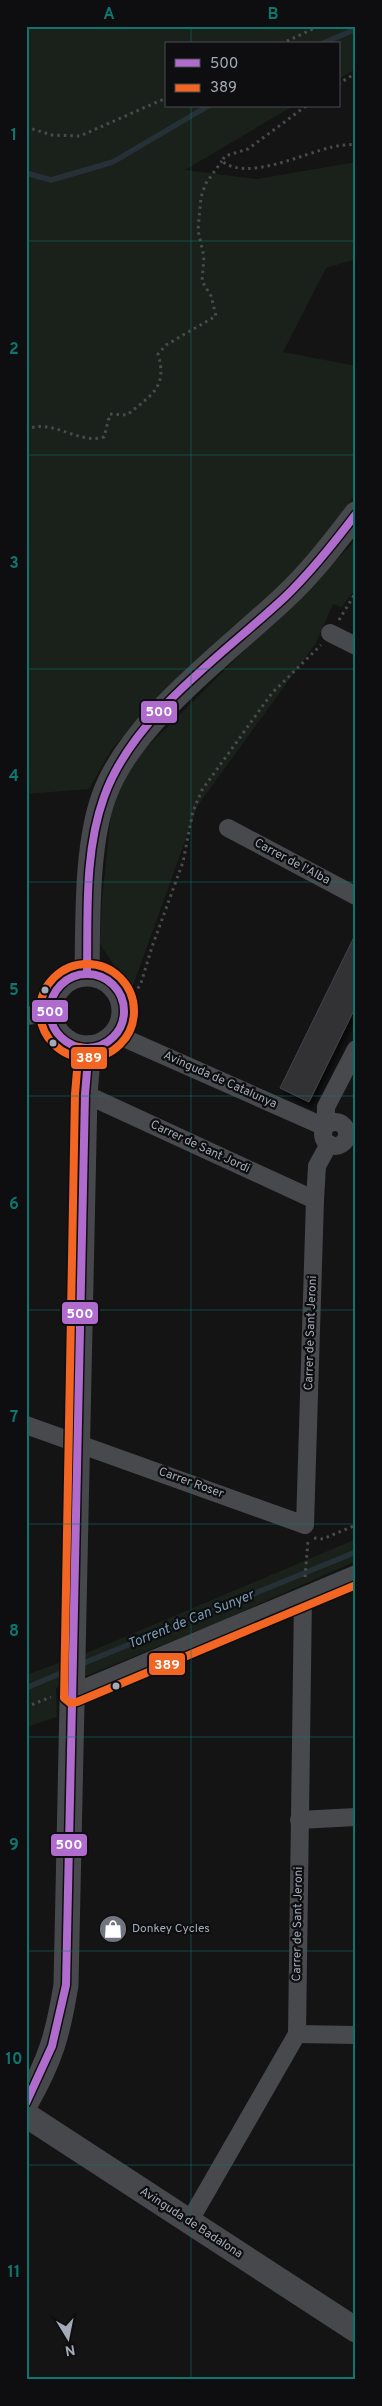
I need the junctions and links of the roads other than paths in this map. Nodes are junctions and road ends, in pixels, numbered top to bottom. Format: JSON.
{"nodes":[{"id":1,"x":356,"y":514,"type":"edge"},
{"id":2,"x":330,"y":633,"type":"road end"},
{"id":3,"x":356,"y":646,"type":"edge"},
{"id":4,"x":228,"y":828,"type":"dead end"},
{"id":5,"x":356,"y":896,"type":"edge"},
{"id":6,"x":87,"y":973,"type":"junction"},
{"id":7,"x":38,"y":1015,"type":"edge"},
{"id":8,"x":114,"y":1034,"type":"junction"},
{"id":9,"x":89,"y":1048,"type":"junction"},
{"id":10,"x":356,"y":1050,"type":"edge"},
{"id":11,"x":85,"y":1094,"type":"junction"},
{"id":12,"x":325,"y":1126,"type":"junction"},
{"id":13,"x":346,"y":1140,"type":"edge"},
{"id":14,"x":315,"y":1200,"type":"junction"},
{"id":15,"x":26,"y":1425,"type":"edge"},
{"id":16,"x":77,"y":1442,"type":"junction"},
{"id":17,"x":305,"y":1524,"type":"joint"},
{"id":18,"x":356,"y":1574,"type":"edge"},
{"id":19,"x":304,"y":1597,"type":"junction"},
{"id":20,"x":73,"y":1688,"type":"junction"},
{"id":21,"x":356,"y":1817,"type":"edge"},
{"id":22,"x":299,"y":1820,"type":"junction"},
{"id":23,"x":297,"y":2034,"type":"junction"},
{"id":24,"x":356,"y":2035,"type":"edge"},
{"id":25,"x":26,"y":2102,"type":"edge"},
{"id":26,"x":26,"y":2115,"type":"edge"},
{"id":27,"x":189,"y":2222,"type":"junction"},
{"id":28,"x":356,"y":2330,"type":"edge"}],
"edges":[{"from":1,"to":6,"type":"street"},
{"from":2,"to":3,"type":"street"},
{"from":4,"to":5,"type":"street","name":"Carrer de l'Alba"},
{"from":6,"to":7,"type":"street"},
{"from":6,"to":8,"type":"street"},
{"from":7,"to":9,"type":"street"},
{"from":8,"to":9,"type":"street"},
{"from":8,"to":12,"type":"street","name":"Avinguda de Catalunya"},
{"from":9,"to":11,"type":"street"},
{"from":10,"to":12,"type":"street"},
{"from":11,"to":14,"type":"street","name":"Carrer de Sant Jordi"},
{"from":11,"to":16,"type":"street"},
{"from":12,"to":13,"type":"street"},
{"from":13,"to":14,"type":"street","name":"Carrer de Sant Jeroni"},
{"from":14,"to":17,"type":"street","name":"Carrer de Sant Jeroni"},
{"from":15,"to":16,"type":"street","name":"Carrer Roser"},
{"from":16,"to":17,"type":"street","name":"Carrer Roser"},
{"from":16,"to":20,"type":"street"},
{"from":18,"to":19,"type":"street"},
{"from":19,"to":20,"type":"street"},
{"from":19,"to":22,"type":"street","name":"Carrer de Sant Jeroni"},
{"from":20,"to":25,"type":"street"},
{"from":21,"to":22,"type":"street"},
{"from":22,"to":23,"type":"street","name":"Carrer de Sant Jeroni"},
{"from":23,"to":24,"type":"street"},
{"from":23,"to":27,"type":"street","name":"Carrer de Sant Jeroni"},
{"from":26,"to":27,"type":"street","name":"Avinguda de Badalona"},
{"from":27,"to":28,"type":"street","name":"Avinguda de Badalona"}]}
